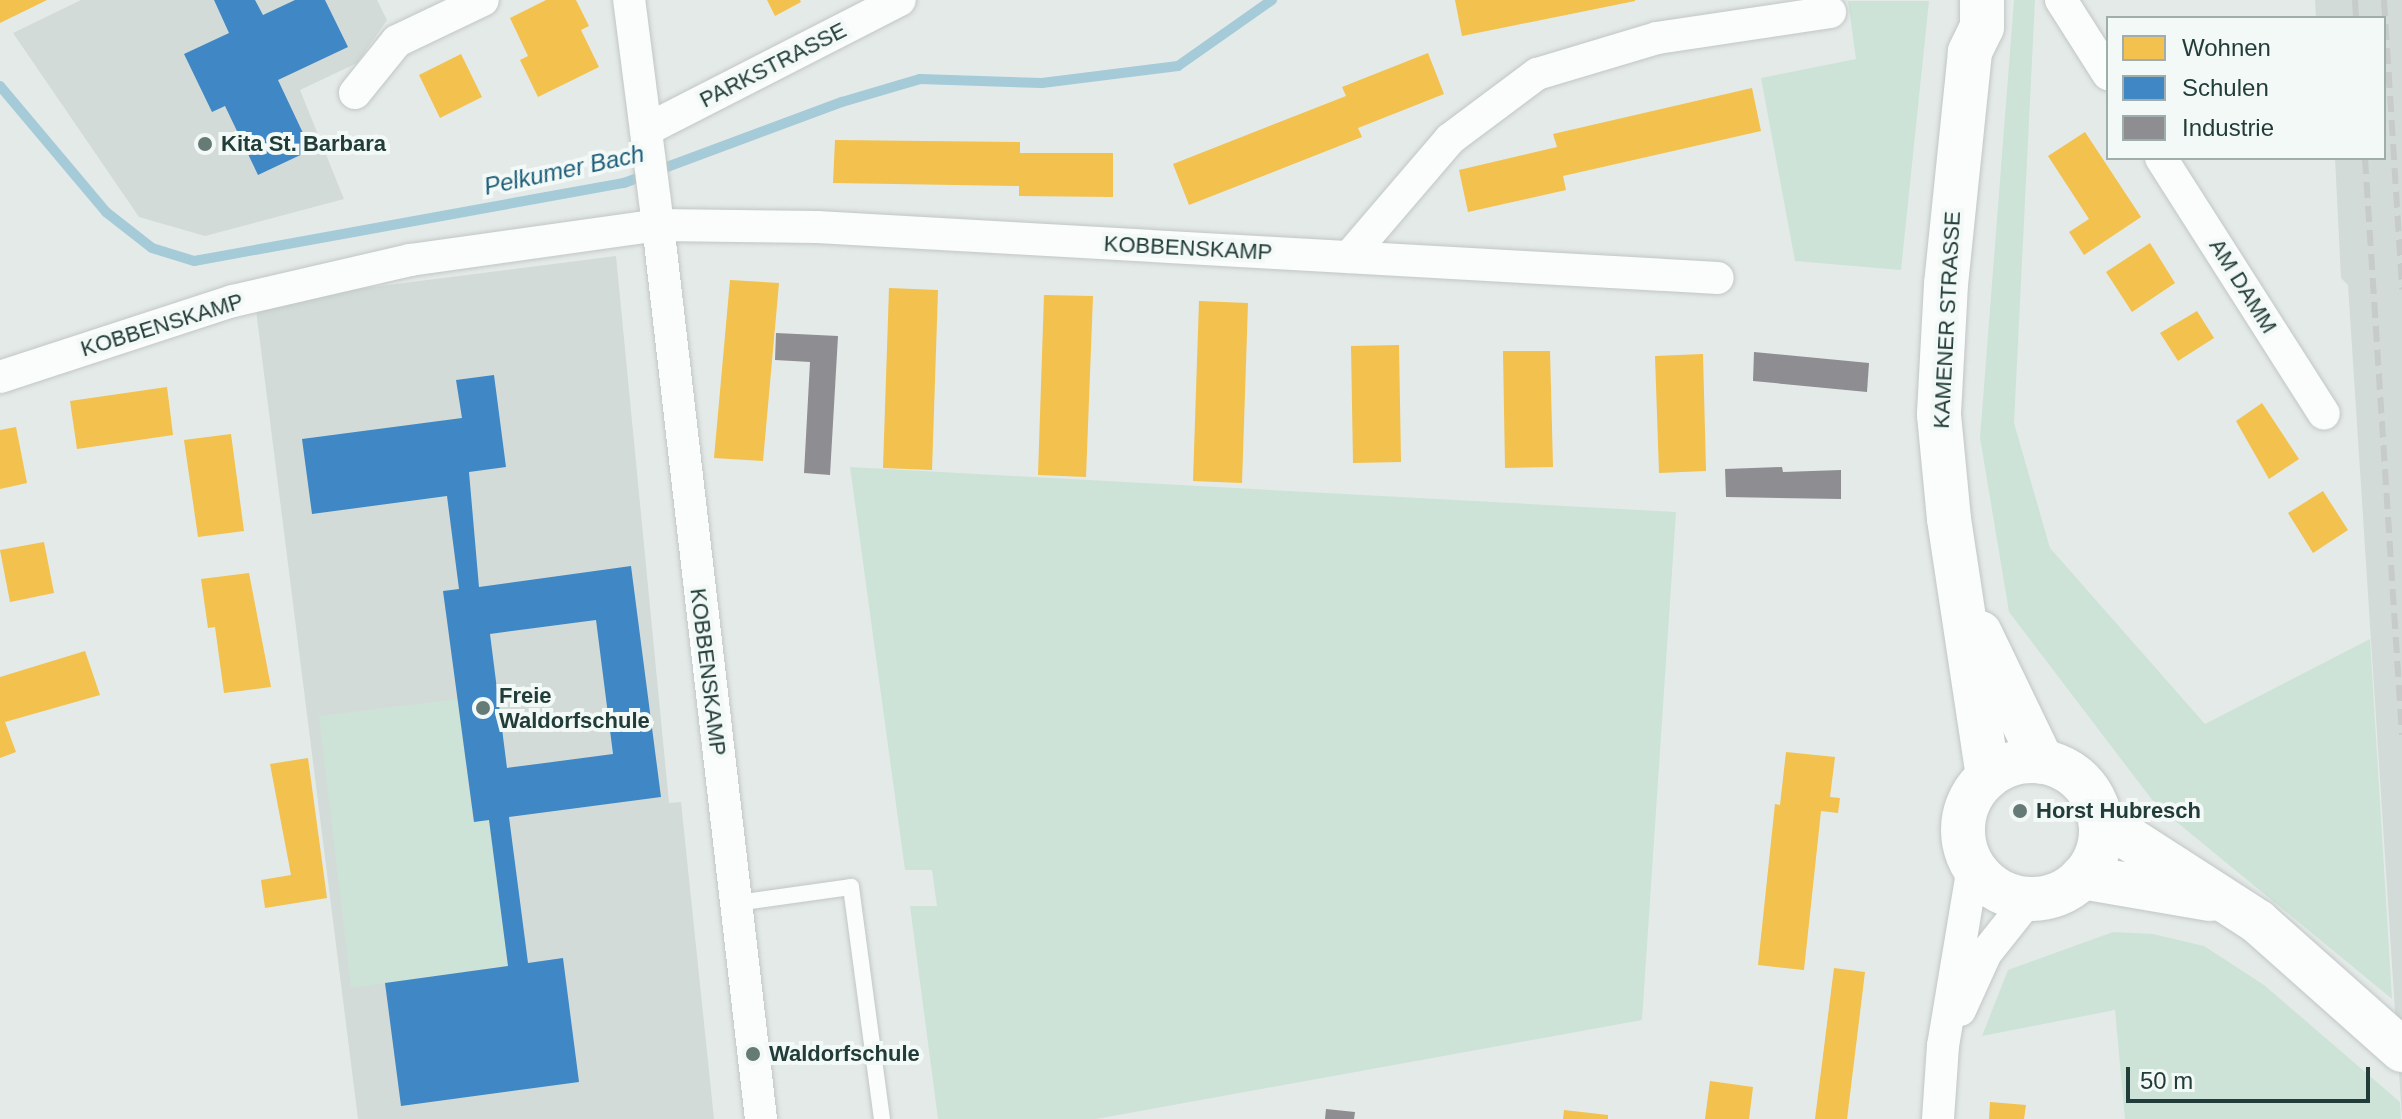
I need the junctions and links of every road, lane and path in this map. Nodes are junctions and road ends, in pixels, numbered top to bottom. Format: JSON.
{"nodes":[{"id":1,"x":483,"y":0,"type":"edge"},
{"id":2,"x":629,"y":0,"type":"edge"},
{"id":3,"x":900,"y":0,"type":"edge"},
{"id":4,"x":1958,"y":0,"type":"edge"},
{"id":5,"x":1982,"y":0,"type":"edge"},
{"id":6,"x":2061,"y":0,"type":"edge"},
{"id":7,"x":1830,"y":12,"type":"dead end"},
{"id":8,"x":1970,"y":52,"type":"junction"},
{"id":9,"x":2106,"y":71,"type":"edge"},
{"id":10,"x":355,"y":93,"type":"dead end"},
{"id":11,"x":648,"y":141,"type":"junction"},
{"id":12,"x":2162,"y":160,"type":"edge"},
{"id":13,"x":658,"y":225,"type":"junction"},
{"id":14,"x":1349,"y":257,"type":"junction"},
{"id":15,"x":1718,"y":278,"type":"dead end"},
{"id":16,"x":0,"y":377,"type":"edge"},
{"id":17,"x":2324,"y":414,"type":"dead end"},
{"id":18,"x":1958,"y":587,"type":"junction"},
{"id":19,"x":2042,"y":762,"type":"junction"},
{"id":20,"x":1988,"y":777,"type":"junction"},
{"id":21,"x":2100,"y":820,"type":"junction"},
{"id":22,"x":1973,"y":866,"type":"junction"},
{"id":23,"x":2082,"y":877,"type":"junction"},
{"id":24,"x":2029,"y":899,"type":"junction"},
{"id":25,"x":2228,"y":901,"type":"junction"},
{"id":26,"x":737,"y":903,"type":"junction"},
{"id":27,"x":1943,"y":1046,"type":"junction"},
{"id":28,"x":2402,"y":1050,"type":"edge"},
{"id":29,"x":761,"y":1119,"type":"edge"},
{"id":30,"x":882,"y":1119,"type":"edge"},
{"id":31,"x":1938,"y":1119,"type":"edge"}],
"edges":[{"from":1,"to":10,"type":"street"},
{"from":2,"to":11,"type":"street"},
{"from":3,"to":11,"type":"street","name":"PARKSTRASSE"},
{"from":4,"to":8,"type":"main road","name":"KAMENER STRASSE"},
{"from":5,"to":8,"type":"main road","name":"KAMENER STRASSE"},
{"from":6,"to":9,"type":"street"},
{"from":7,"to":14,"type":"street"},
{"from":8,"to":18,"type":"main road","name":"KAMENER STRASSE"},
{"from":11,"to":13,"type":"street"},
{"from":12,"to":17,"type":"street","name":"AM DAMM"},
{"from":13,"to":14,"type":"street","name":"KOBBENSKAMP"},
{"from":13,"to":16,"type":"street","name":"KOBBENSKAMP"},
{"from":13,"to":26,"type":"street","name":"KOBBENSKAMP"},
{"from":14,"to":15,"type":"street","name":"KOBBENSKAMP"},
{"from":18,"to":19,"type":"main road","name":"KAMENER STRASSE"},
{"from":18,"to":20,"type":"main road","name":"KAMENER STRASSE"},
{"from":19,"to":20,"type":"main road"},
{"from":19,"to":21,"type":"main road"},
{"from":20,"to":22,"type":"main road"},
{"from":21,"to":23,"type":"main road"},
{"from":21,"to":25,"type":"main road"},
{"from":22,"to":24,"type":"main road"},
{"from":22,"to":27,"type":"street"},
{"from":23,"to":24,"type":"main road"},
{"from":23,"to":25,"type":"main road"},
{"from":24,"to":27,"type":"street"},
{"from":25,"to":28,"type":"main road"},
{"from":26,"to":29,"type":"street","name":"KOBBENSKAMP"},
{"from":26,"to":30,"type":"lane"},
{"from":27,"to":31,"type":"street"}]}
